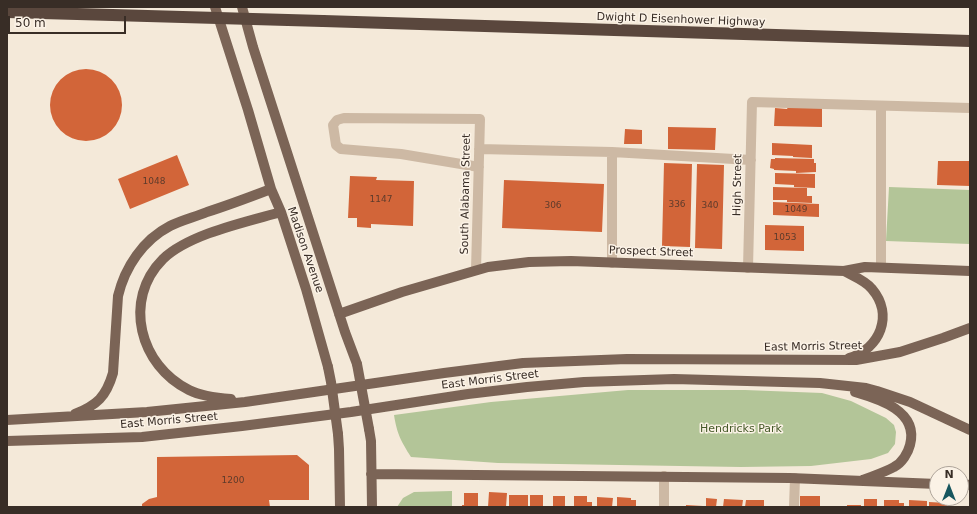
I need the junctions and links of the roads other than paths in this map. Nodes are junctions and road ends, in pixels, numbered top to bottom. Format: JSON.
{"nodes":[{"id":1,"x":215,"y":7,"type":"edge"},
{"id":2,"x":242,"y":7,"type":"edge"},
{"id":3,"x":7,"y":12,"type":"edge"},
{"id":4,"x":970,"y":41,"type":"edge"},
{"id":5,"x":881,"y":106,"type":"junction"},
{"id":6,"x":970,"y":108,"type":"edge"},
{"id":7,"x":479,"y":149,"type":"junction"},
{"id":8,"x":612,"y":152,"type":"junction"},
{"id":9,"x":751,"y":160,"type":"junction"},
{"id":10,"x":479,"y":167,"type":"junction"},
{"id":11,"x":271,"y":189,"type":"junction"},
{"id":12,"x":281,"y":212,"type":"junction"},
{"id":13,"x":612,"y":263,"type":"junction"},
{"id":14,"x":881,"y":267,"type":"junction"},
{"id":15,"x":748,"y":268,"type":"junction"},
{"id":16,"x":476,"y":270,"type":"junction"},
{"id":17,"x":844,"y":271,"type":"junction"},
{"id":18,"x":970,"y":271,"type":"edge"},
{"id":19,"x":339,"y":314,"type":"junction"},
{"id":20,"x":970,"y":328,"type":"edge"},
{"id":21,"x":840,"y":361,"type":"junction"},
{"id":22,"x":820,"y":383,"type":"junction"},
{"id":23,"x":259,"y":400,"type":"junction"},
{"id":24,"x":66,"y":418,"type":"junction"},
{"id":25,"x":7,"y":420,"type":"edge"},
{"id":26,"x":970,"y":430,"type":"edge"},
{"id":27,"x":7,"y":441,"type":"edge"},
{"id":28,"x":371,"y":474,"type":"junction"},
{"id":29,"x":664,"y":476,"type":"junction"},
{"id":30,"x":795,"y":478,"type":"junction"},
{"id":31,"x":860,"y":481,"type":"junction"},
{"id":32,"x":929,"y":484,"type":"edge"},
{"id":33,"x":340,"y":507,"type":"edge"},
{"id":34,"x":372,"y":507,"type":"edge"},
{"id":35,"x":664,"y":507,"type":"edge"},
{"id":36,"x":794,"y":507,"type":"edge"}],
"edges":[{"from":1,"to":11,"type":"main road","name":"Madison Avenue"},
{"from":2,"to":19,"type":"main road","name":"Madison Avenue"},
{"from":3,"to":4,"type":"highway","name":"Dwight D Eisenhower Highway","bridge":true},
{"from":5,"to":6,"type":"street"},
{"from":5,"to":9,"type":"street","name":"High Street"},
{"from":5,"to":14,"type":"street"},
{"from":7,"to":8,"type":"street"},
{"from":7,"to":10,"type":"street","name":"South Alabama Street"},
{"from":7,"to":10,"type":"street","name":"South Alabama Street"},
{"from":8,"to":9,"type":"street"},
{"from":8,"to":13,"type":"street"},
{"from":9,"to":15,"type":"street","name":"High Street"},
{"from":10,"to":16,"type":"street","name":"South Alabama Street"},
{"from":11,"to":12,"type":"main road","name":"Madison Avenue"},
{"from":11,"to":24,"type":"main road"},
{"from":12,"to":23,"type":"main road"},
{"from":12,"to":33,"type":"main road","name":"Madison Avenue","bridge":true},
{"from":13,"to":15,"type":"main road","name":"Prospect Street"},
{"from":13,"to":16,"type":"main road","name":"Prospect Street"},
{"from":14,"to":17,"type":"main road","name":"Prospect Street"},
{"from":14,"to":18,"type":"main road","name":"Prospect Street"},
{"from":15,"to":17,"type":"main road","name":"Prospect Street"},
{"from":16,"to":19,"type":"main road","name":"Prospect Street"},
{"from":17,"to":21,"type":"main road"},
{"from":19,"to":28,"type":"main road","name":"Madison Avenue","bridge":true},
{"from":20,"to":21,"type":"main road","name":"East Morris Street"},
{"from":21,"to":23,"type":"main road","name":"East Morris Street"},
{"from":22,"to":26,"type":"main road","name":"East Morris Street"},
{"from":22,"to":27,"type":"main road","name":"East Morris Street"},
{"from":22,"to":31,"type":"main road"},
{"from":23,"to":24,"type":"main road","name":"East Morris Street"},
{"from":24,"to":25,"type":"main road","name":"East Morris Street"},
{"from":28,"to":29,"type":"main road"},
{"from":28,"to":34,"type":"main road","name":"Madison Avenue"},
{"from":29,"to":30,"type":"main road"},
{"from":29,"to":35,"type":"street"},
{"from":30,"to":31,"type":"main road"},
{"from":30,"to":36,"type":"street"},
{"from":31,"to":32,"type":"main road"}]}
